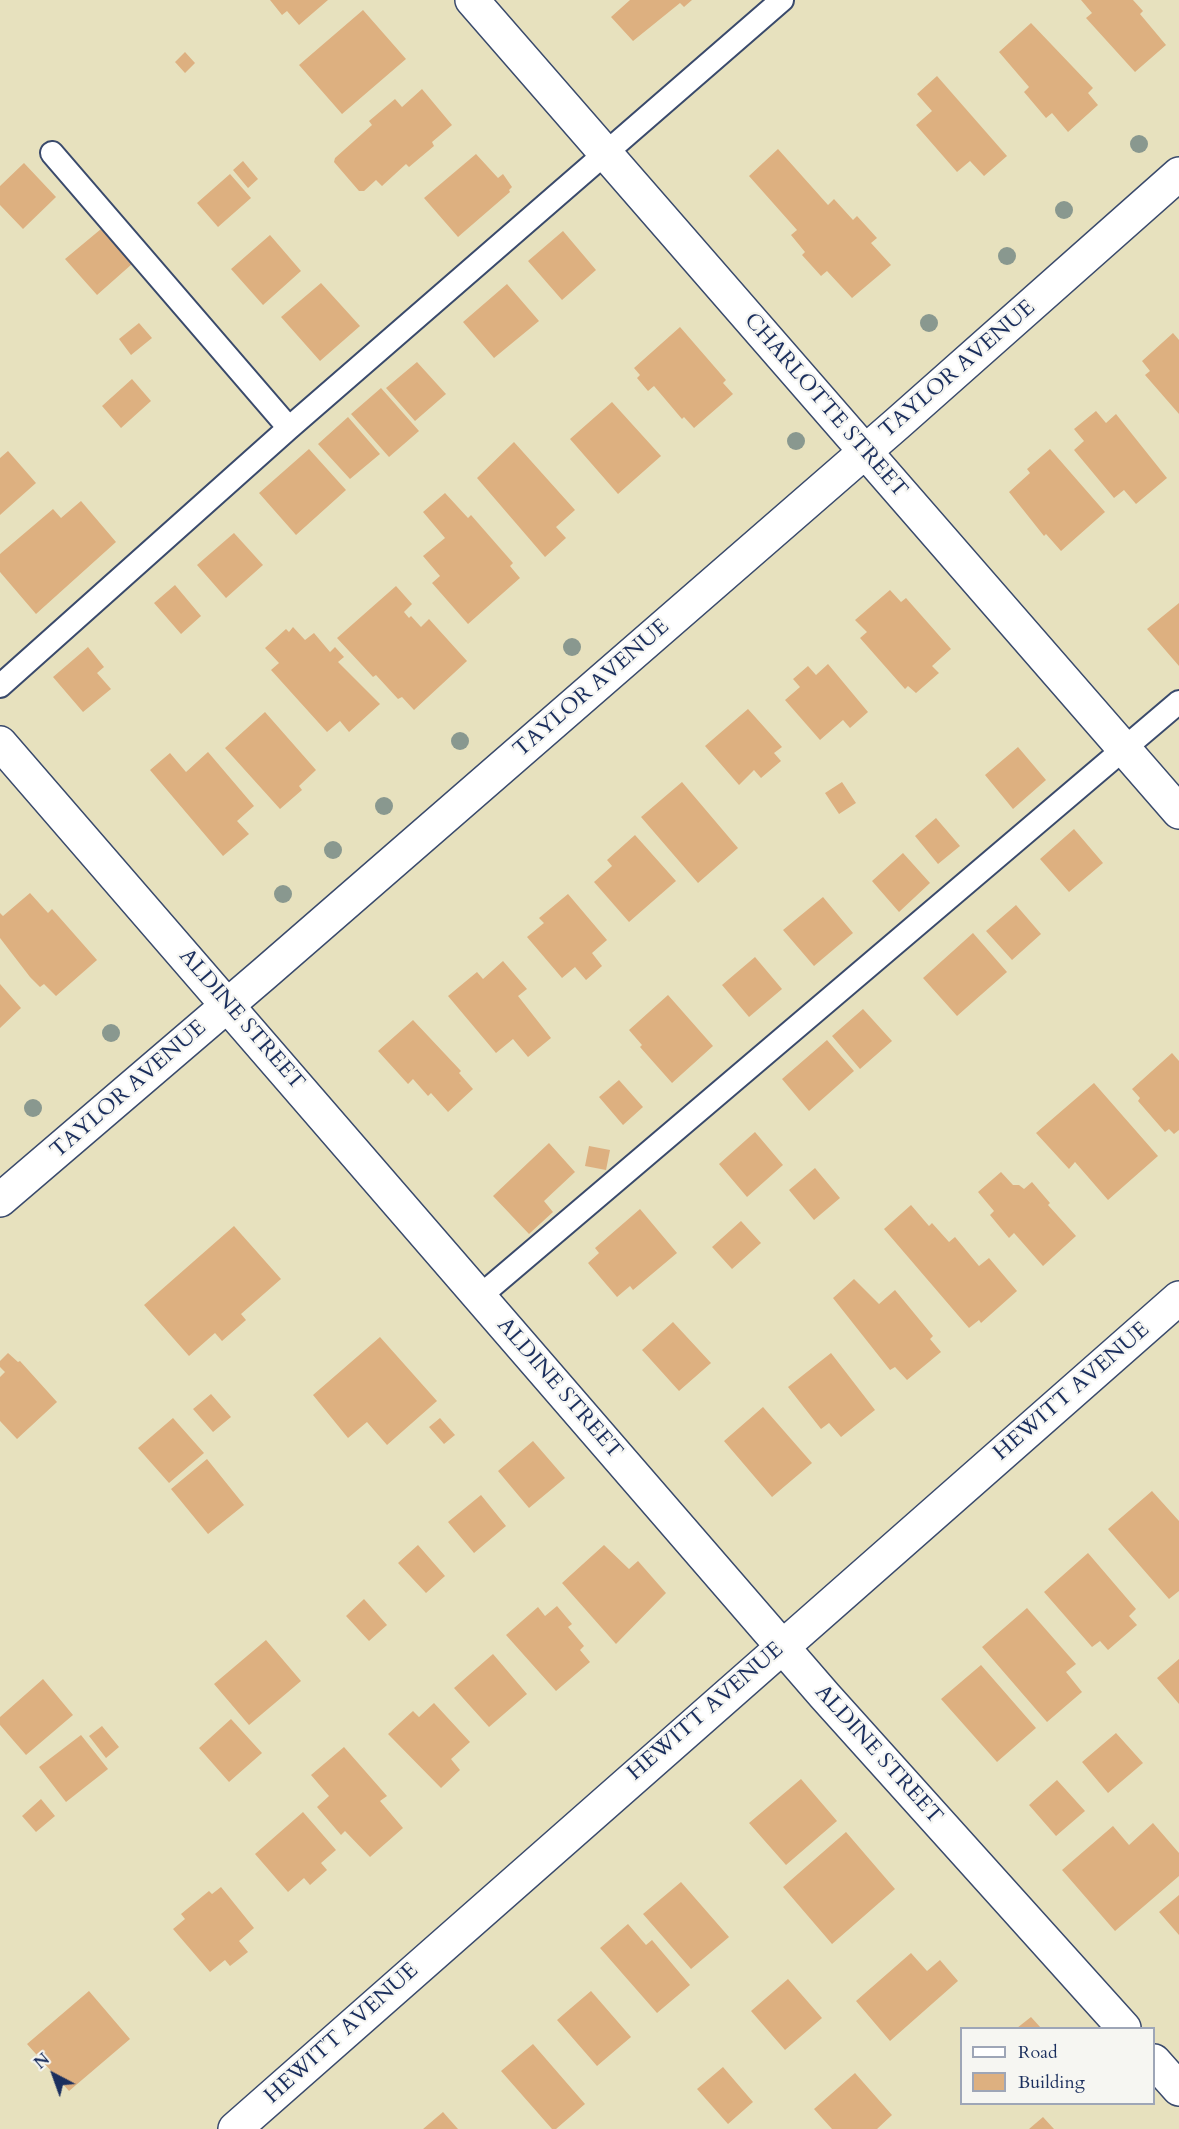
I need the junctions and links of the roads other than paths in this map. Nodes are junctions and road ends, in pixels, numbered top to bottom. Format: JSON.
{"nodes":[{"id":1,"x":472,"y":0,"type":"edge"},
{"id":2,"x":782,"y":0,"type":"edge"},
{"id":3,"x":52,"y":153,"type":"dead end"},
{"id":4,"x":608,"y":153,"type":"junction"},
{"id":5,"x":1179,"y":174,"type":"edge"},
{"id":6,"x":289,"y":428,"type":"junction"},
{"id":7,"x":865,"y":452,"type":"junction"},
{"id":8,"x":0,"y":686,"type":"edge"},
{"id":9,"x":1179,"y":702,"type":"edge"},
{"id":10,"x":1125,"y":750,"type":"junction"},
{"id":11,"x":4,"y":754,"type":"edge"},
{"id":12,"x":1179,"y":812,"type":"edge"},
{"id":13,"x":228,"y":1005,"type":"junction"},
{"id":14,"x":0,"y":1200,"type":"edge"},
{"id":15,"x":479,"y":1297,"type":"junction"},
{"id":16,"x":1179,"y":1298,"type":"edge"},
{"id":17,"x":782,"y":1646,"type":"junction"},
{"id":18,"x":1123,"y":2027,"type":"edge"},
{"id":19,"x":1155,"y":2062,"type":"edge"},
{"id":20,"x":1179,"y":2090,"type":"edge"},
{"id":21,"x":235,"y":2129,"type":"edge"}],
"edges":[{"from":1,"to":4,"type":"street","name":"CHARLOTTE STREET"},
{"from":2,"to":4,"type":"lane"},
{"from":3,"to":6,"type":"lane"},
{"from":4,"to":6,"type":"lane"},
{"from":4,"to":7,"type":"street","name":"CHARLOTTE STREET"},
{"from":5,"to":7,"type":"street","name":"TAYLOR AVENUE"},
{"from":6,"to":8,"type":"lane"},
{"from":7,"to":10,"type":"street","name":"CHARLOTTE STREET"},
{"from":7,"to":13,"type":"street","name":"TAYLOR AVENUE"},
{"from":9,"to":10,"type":"lane"},
{"from":10,"to":12,"type":"street","name":"CHARLOTTE STREET"},
{"from":10,"to":15,"type":"lane"},
{"from":11,"to":13,"type":"street","name":"ALDINE STREET"},
{"from":13,"to":14,"type":"street","name":"TAYLOR AVENUE"},
{"from":13,"to":15,"type":"street","name":"ALDINE STREET"},
{"from":15,"to":17,"type":"street","name":"ALDINE STREET"},
{"from":16,"to":17,"type":"street","name":"HEWITT AVENUE"},
{"from":17,"to":18,"type":"street","name":"ALDINE STREET"},
{"from":17,"to":21,"type":"street","name":"HEWITT AVENUE"},
{"from":19,"to":20,"type":"street"}]}
